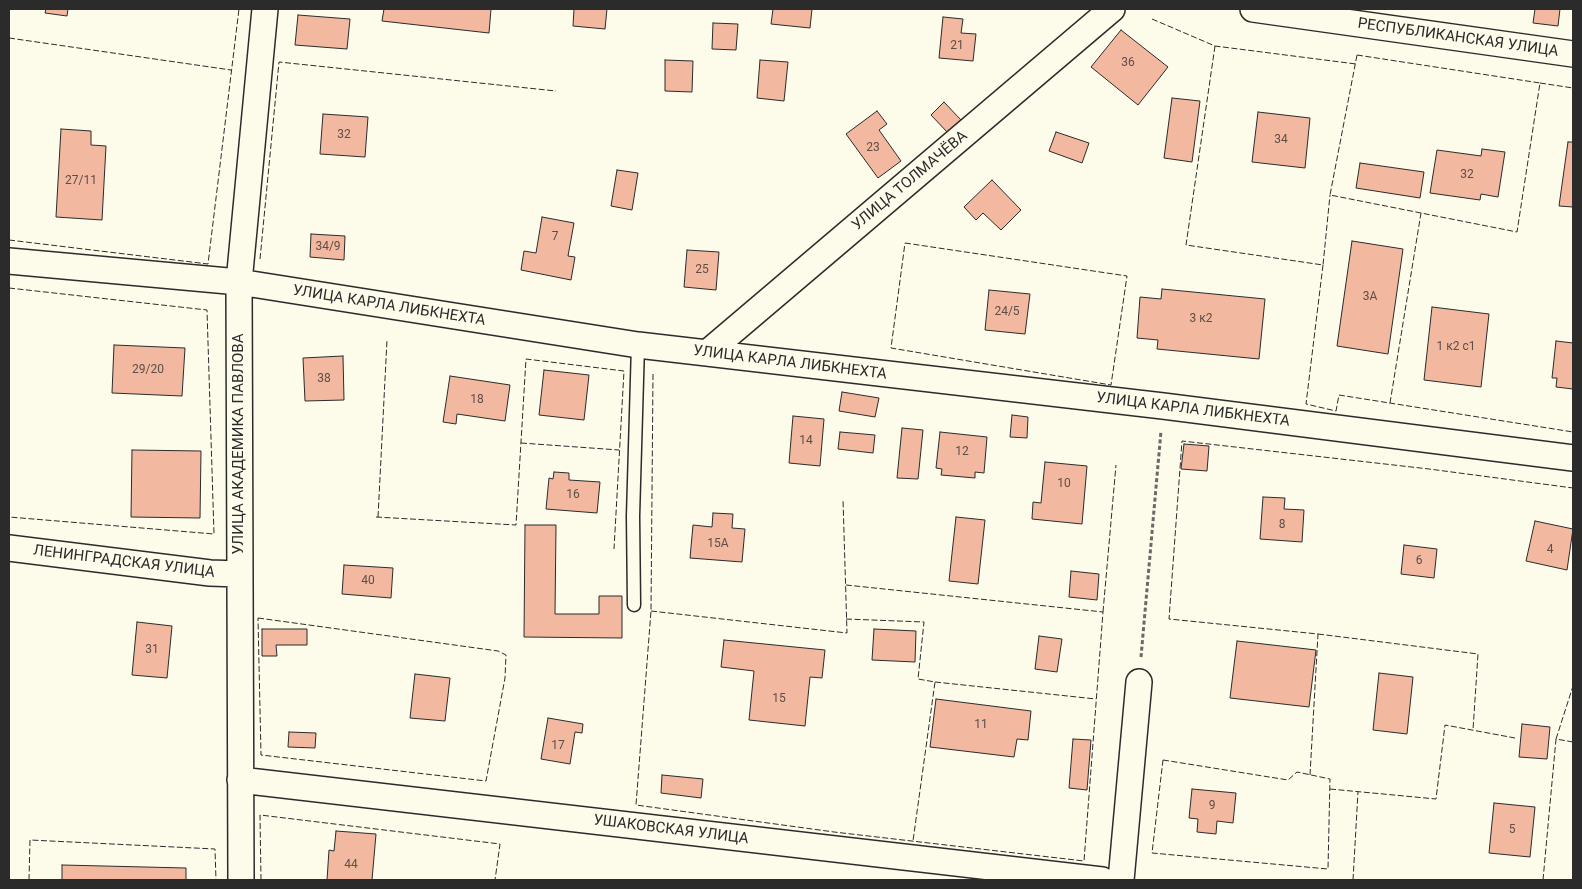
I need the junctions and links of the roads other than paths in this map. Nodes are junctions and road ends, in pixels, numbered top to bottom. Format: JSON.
{"nodes":[{"id":1,"x":265,"y":9,"type":"edge"},
{"id":2,"x":1112,"y":9,"type":"edge"},
{"id":3,"x":1254,"y":9,"type":"edge"},
{"id":4,"x":1573,"y":54,"type":"edge"},
{"id":5,"x":9,"y":260,"type":"edge"},
{"id":6,"x":239,"y":282,"type":"junction"},
{"id":7,"x":638,"y":345,"type":"junction"},
{"id":8,"x":707,"y":353,"type":"junction"},
{"id":9,"x":1573,"y":458,"type":"edge"},
{"id":10,"x":9,"y":548,"type":"edge"},
{"id":11,"x":239,"y":574,"type":"junction"},
{"id":12,"x":634,"y":605,"type":"dead end"},
{"id":13,"x":1139,"y":682,"type":"road end"},
{"id":14,"x":240,"y":780,"type":"junction"},
{"id":15,"x":242,"y":880,"type":"edge"},
{"id":16,"x":1102,"y":880,"type":"edge"},
{"id":17,"x":1122,"y":880,"type":"edge"}],
"edges":[{"from":1,"to":6,"type":"street","name":"УЛИЦА АКАДЕМИКА ПАВЛОВА"},
{"from":2,"to":8,"type":"street","name":"УЛИЦА ТОЛМАЧЁВА"},
{"from":3,"to":4,"type":"street","name":"РЕСПУБЛИКАНСКАЯ УЛИЦА"},
{"from":5,"to":6,"type":"street","name":"УЛИЦА КАРЛА ЛИБКНЕХТА"},
{"from":6,"to":7,"type":"street","name":"УЛИЦА КАРЛА ЛИБКНЕХТА"},
{"from":6,"to":11,"type":"street","name":"УЛИЦА АКАДЕМИКА ПАВЛОВА"},
{"from":7,"to":8,"type":"street","name":"УЛИЦА КАРЛА ЛИБКНЕХТА"},
{"from":7,"to":12,"type":"lane"},
{"from":8,"to":9,"type":"street","name":"УЛИЦА КАРЛА ЛИБКНЕХТА"},
{"from":10,"to":11,"type":"street","name":"ЛЕНИНГРАДСКАЯ УЛИЦА"},
{"from":11,"to":14,"type":"street","name":"УЛИЦА АКАДЕМИКА ПАВЛОВА"},
{"from":13,"to":17,"type":"street"},
{"from":14,"to":15,"type":"street","name":"УЛИЦА АКАДЕМИКА ПАВЛОВА"},
{"from":14,"to":16,"type":"street","name":"УШАКОВСКАЯ УЛИЦА"}]}
